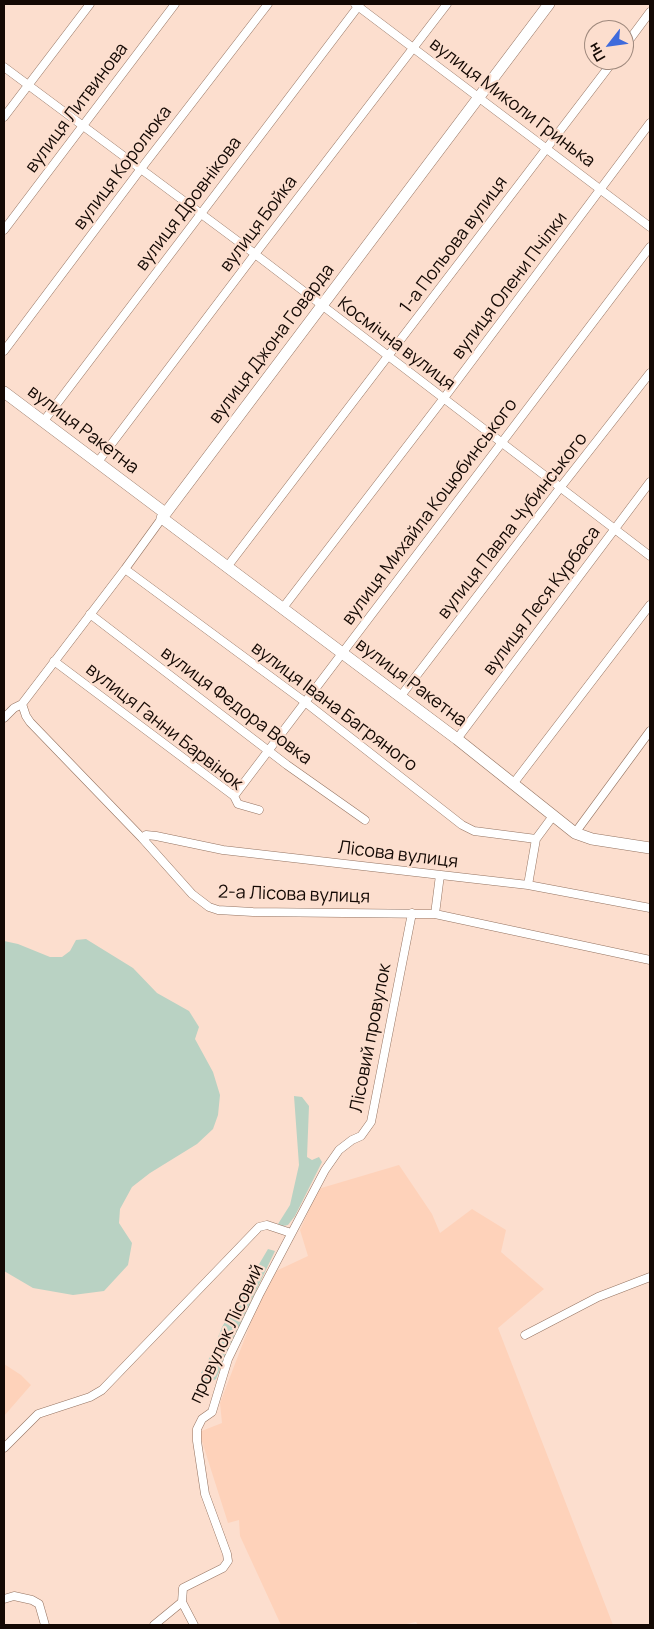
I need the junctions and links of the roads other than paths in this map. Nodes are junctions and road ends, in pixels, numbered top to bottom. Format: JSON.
{"nodes":[{"id":1,"x":90,"y":4,"type":"edge"},
{"id":2,"x":175,"y":4,"type":"edge"},
{"id":3,"x":268,"y":4,"type":"edge"},
{"id":4,"x":447,"y":4,"type":"edge"},
{"id":5,"x":548,"y":4,"type":"edge"},
{"id":6,"x":358,"y":5,"type":"edge"},
{"id":7,"x":650,"y":12,"type":"edge"},
{"id":8,"x":634,"y":33,"type":"edge"},
{"id":9,"x":414,"y":48,"type":"junction"},
{"id":10,"x":4,"y":67,"type":"edge"},
{"id":11,"x":606,"y":70,"type":"edge"},
{"id":12,"x":28,"y":85,"type":"junction"},
{"id":13,"x":478,"y":96,"type":"junction"},
{"id":14,"x":4,"y":117,"type":"edge"},
{"id":15,"x":650,"y":123,"type":"edge"},
{"id":16,"x":82,"y":126,"type":"junction"},
{"id":17,"x":547,"y":149,"type":"junction"},
{"id":18,"x":140,"y":170,"type":"junction"},
{"id":19,"x":602,"y":189,"type":"junction"},
{"id":20,"x":200,"y":214,"type":"junction"},
{"id":21,"x":650,"y":227,"type":"edge"},
{"id":22,"x":4,"y":230,"type":"edge"},
{"id":23,"x":650,"y":247,"type":"edge"},
{"id":24,"x":255,"y":254,"type":"junction"},
{"id":25,"x":322,"y":307,"type":"junction"},
{"id":26,"x":4,"y":351,"type":"edge"},
{"id":27,"x":388,"y":357,"type":"junction"},
{"id":28,"x":650,"y":374,"type":"edge"},
{"id":29,"x":4,"y":392,"type":"edge"},
{"id":30,"x":444,"y":398,"type":"junction"},
{"id":31,"x":44,"y":422,"type":"junction"},
{"id":32,"x":501,"y":443,"type":"junction"},
{"id":33,"x":97,"y":463,"type":"junction"},
{"id":34,"x":650,"y":482,"type":"edge"},
{"id":35,"x":560,"y":488,"type":"junction"},
{"id":36,"x":163,"y":515,"type":"junction"},
{"id":37,"x":614,"y":530,"type":"junction"},
{"id":38,"x":650,"y":556,"type":"edge"},
{"id":39,"x":227,"y":567,"type":"junction"},
{"id":40,"x":125,"y":569,"type":"junction"},
{"id":41,"x":650,"y":605,"type":"edge"},
{"id":42,"x":282,"y":609,"type":"junction"},
{"id":43,"x":90,"y":614,"type":"junction"},
{"id":44,"x":342,"y":654,"type":"junction"},
{"id":45,"x":54,"y":661,"type":"junction"},
{"id":46,"x":400,"y":698,"type":"junction"},
{"id":47,"x":304,"y":702,"type":"junction"},
{"id":48,"x":22,"y":704,"type":"junction"},
{"id":49,"x":4,"y":718,"type":"edge"},
{"id":50,"x":650,"y":731,"type":"edge"},
{"id":51,"x":457,"y":739,"type":"junction"},
{"id":52,"x":269,"y":750,"type":"junction"},
{"id":53,"x":513,"y":784,"type":"junction"},
{"id":54,"x":234,"y":796,"type":"junction"},
{"id":55,"x":259,"y":810,"type":"dead end"},
{"id":56,"x":553,"y":816,"type":"junction"},
{"id":57,"x":365,"y":820,"type":"dead end"},
{"id":58,"x":575,"y":833,"type":"junction"},
{"id":59,"x":142,"y":838,"type":"junction"},
{"id":60,"x":536,"y":839,"type":"junction"},
{"id":61,"x":650,"y":848,"type":"edge"},
{"id":62,"x":440,"y":875,"type":"junction"},
{"id":63,"x":528,"y":885,"type":"junction"},
{"id":64,"x":650,"y":908,"type":"edge"},
{"id":65,"x":412,"y":913,"type":"junction"},
{"id":66,"x":435,"y":914,"type":"junction"},
{"id":67,"x":650,"y":960,"type":"edge"},
{"id":68,"x":291,"y":1233,"type":"junction"},
{"id":69,"x":650,"y":1277,"type":"edge"},
{"id":70,"x":525,"y":1335,"type":"dead end"},
{"id":71,"x":4,"y":1448,"type":"edge"},
{"id":72,"x":4,"y":1599,"type":"edge"},
{"id":73,"x":182,"y":1602,"type":"junction"},
{"id":74,"x":45,"y":1625,"type":"edge"},
{"id":75,"x":154,"y":1625,"type":"edge"},
{"id":76,"x":194,"y":1625,"type":"edge"}],
"edges":[{"from":1,"to":12,"type":"street"},
{"from":2,"to":16,"type":"street","name":"вулиця Литвинова"},
{"from":3,"to":18,"type":"street","name":"вулиця Королюка"},
{"from":4,"to":9,"type":"street","name":"вулиця Бойка"},
{"from":5,"to":13,"type":"street","name":"вулиця Джона Говарда"},
{"from":6,"to":9,"type":"street","name":"вулиця Миколи Гринька"},
{"from":6,"to":20,"type":"street","name":"вулиця Дровнікова"},
{"from":7,"to":8,"type":"street"},
{"from":9,"to":13,"type":"street","name":"вулиця Миколи Гринька"},
{"from":9,"to":24,"type":"street","name":"вулиця Бойка"},
{"from":10,"to":12,"type":"street","name":"Космічна вулиця"},
{"from":11,"to":17,"type":"street","name":"1-а Польова вулиця"},
{"from":12,"to":14,"type":"street"},
{"from":12,"to":16,"type":"street","name":"Космічна вулиця"},
{"from":13,"to":17,"type":"street","name":"вулиця Миколи Гринька"},
{"from":13,"to":25,"type":"street","name":"вулиця Джона Говарда"},
{"from":15,"to":19,"type":"street","name":"вулиця Олени Пчілки"},
{"from":16,"to":18,"type":"street","name":"Космічна вулиця"},
{"from":16,"to":22,"type":"street","name":"вулиця Литвинова"},
{"from":17,"to":19,"type":"street","name":"вулиця Миколи Гринька"},
{"from":17,"to":27,"type":"street","name":"1-а Польова вулиця"},
{"from":18,"to":20,"type":"street","name":"Космічна вулиця"},
{"from":18,"to":26,"type":"street","name":"вулиця Королюка"},
{"from":19,"to":21,"type":"street","name":"вулиця Миколи Гринька"},
{"from":19,"to":30,"type":"street","name":"вулиця Олени Пчілки"},
{"from":20,"to":24,"type":"street","name":"Космічна вулиця"},
{"from":20,"to":31,"type":"street","name":"вулиця Дровнікова"},
{"from":23,"to":32,"type":"street","name":"вулиця Михайла Коцюбинського"},
{"from":24,"to":25,"type":"street","name":"Космічна вулиця"},
{"from":24,"to":33,"type":"street","name":"вулиця Бойка"},
{"from":25,"to":27,"type":"street","name":"Космічна вулиця"},
{"from":25,"to":36,"type":"street","name":"вулиця Джона Говарда"},
{"from":27,"to":30,"type":"street","name":"Космічна вулиця"},
{"from":27,"to":39,"type":"street","name":"1-а Польова вулиця"},
{"from":28,"to":35,"type":"street","name":"вулиця Павла Чубинського"},
{"from":29,"to":31,"type":"street","name":"вулиця Ракетна"},
{"from":30,"to":32,"type":"street","name":"Космічна вулиця"},
{"from":30,"to":42,"type":"street","name":"вулиця Олени Пчілки"},
{"from":31,"to":33,"type":"street","name":"вулиця Ракетна"},
{"from":32,"to":35,"type":"street","name":"Космічна вулиця"},
{"from":32,"to":44,"type":"street","name":"вулиця Михайла Коцюбинського"},
{"from":33,"to":36,"type":"street","name":"вулиця Ракетна"},
{"from":34,"to":37,"type":"street","name":"вулиця Леся Курбаса"},
{"from":35,"to":37,"type":"street","name":"Космічна вулиця"},
{"from":35,"to":46,"type":"street","name":"вулиця Павла Чубинського"},
{"from":36,"to":39,"type":"street","name":"вулиця Ракетна"},
{"from":36,"to":40,"type":"street","name":"вулиця Джона Говарда"},
{"from":37,"to":38,"type":"street","name":"Космічна вулиця"},
{"from":37,"to":51,"type":"street","name":"вулиця Леся Курбаса"},
{"from":39,"to":42,"type":"street","name":"вулиця Ракетна"},
{"from":40,"to":43,"type":"street","name":"вулиця Джона Говарда"},
{"from":40,"to":47,"type":"street","name":"вулиця Івана Багряного"},
{"from":41,"to":53,"type":"street"},
{"from":42,"to":44,"type":"street","name":"вулиця Ракетна"},
{"from":43,"to":45,"type":"street","name":"вулиця Джона Говарда"},
{"from":43,"to":52,"type":"street","name":"вулиця Федора Вовка"},
{"from":44,"to":46,"type":"street","name":"вулиця Ракетна"},
{"from":44,"to":47,"type":"street","name":"вулиця Михайла Коцюбинського"},
{"from":45,"to":48,"type":"street","name":"вулиця Джона Говарда"},
{"from":45,"to":54,"type":"street","name":"вулиця Ганни Барвінок"},
{"from":46,"to":51,"type":"street","name":"вулиця Ракетна"},
{"from":47,"to":52,"type":"street","name":"вулиця Михайла Коцюбинського"},
{"from":47,"to":60,"type":"street","name":"вулиця Івана Багряного"},
{"from":48,"to":49,"type":"street","name":"вулиця Джона Говарда"},
{"from":48,"to":59,"type":"street","name":"2-а Лісова вулиця"},
{"from":50,"to":58,"type":"street"},
{"from":51,"to":53,"type":"street","name":"вулиця Ракетна"},
{"from":52,"to":54,"type":"street","name":"вулиця Михайла Коцюбинського"},
{"from":52,"to":57,"type":"street","name":"вулиця Федора Вовка"},
{"from":53,"to":56,"type":"street","name":"вулиця Ракетна"},
{"from":54,"to":55,"type":"street","name":"вулиця Ганни Барвінок"},
{"from":56,"to":58,"type":"street","name":"вулиця Ракетна"},
{"from":56,"to":60,"type":"street"},
{"from":58,"to":61,"type":"street","name":"вулиця Ракетна"},
{"from":59,"to":62,"type":"street","name":"Лісова вулиця"},
{"from":59,"to":65,"type":"street","name":"2-а Лісова вулиця"},
{"from":60,"to":63,"type":"street"},
{"from":62,"to":63,"type":"street","name":"Лісова вулиця"},
{"from":62,"to":66,"type":"street"},
{"from":63,"to":64,"type":"street","name":"Лісова вулиця"},
{"from":65,"to":66,"type":"street","name":"2-а Лісова вулиця"},
{"from":65,"to":68,"type":"street","name":"Лісовий провулок"},
{"from":66,"to":67,"type":"street","name":"2-а Лісова вулиця"},
{"from":68,"to":71,"type":"street"},
{"from":68,"to":73,"type":"street","name":"провулок Лісовий"},
{"from":69,"to":70,"type":"street"},
{"from":72,"to":74,"type":"street"},
{"from":73,"to":75,"type":"street"},
{"from":73,"to":76,"type":"street"}]}
